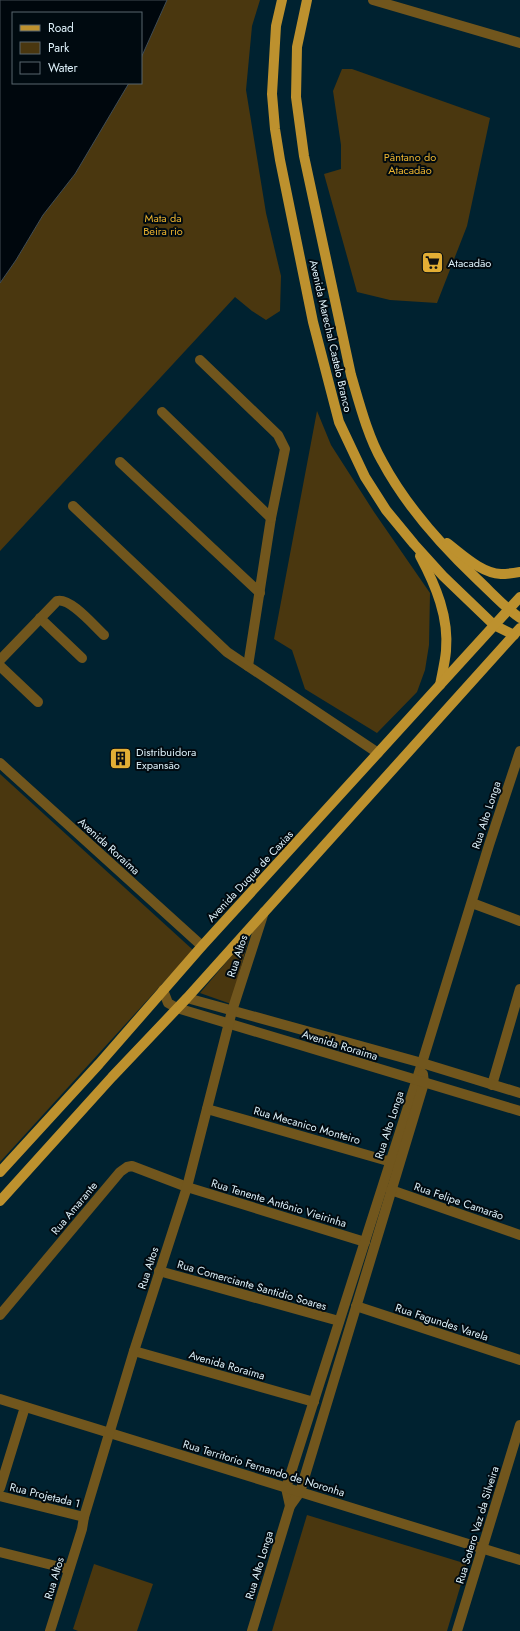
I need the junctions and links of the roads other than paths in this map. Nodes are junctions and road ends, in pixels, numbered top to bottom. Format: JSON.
{"nodes":[{"id":1,"x":282,"y":0,"type":"edge"},
{"id":2,"x":307,"y":0,"type":"edge"},
{"id":3,"x":373,"y":0,"type":"edge"},
{"id":4,"x":390,"y":2,"type":"edge"},
{"id":5,"x":520,"y":43,"type":"edge"},
{"id":6,"x":200,"y":360,"type":"dead end"},
{"id":7,"x":162,"y":412,"type":"dead end"},
{"id":8,"x":120,"y":462,"type":"dead end"},
{"id":9,"x":73,"y":506,"type":"dead end"},
{"id":10,"x":271,"y":518,"type":"junction"},
{"id":11,"x":430,"y":531,"type":"junction"},
{"id":12,"x":414,"y":544,"type":"junction"},
{"id":13,"x":520,"y":572,"type":"edge"},
{"id":14,"x":260,"y":593,"type":"junction"},
{"id":15,"x":520,"y":597,"type":"edge"},
{"id":16,"x":508,"y":610,"type":"junction"},
{"id":17,"x":40,"y":618,"type":"junction"},
{"id":18,"x":520,"y":618,"type":"edge"},
{"id":19,"x":494,"y":625,"type":"junction"},
{"id":20,"x":518,"y":633,"type":"edge"},
{"id":21,"x":104,"y":635,"type":"dead end"},
{"id":22,"x":82,"y":658,"type":"dead end"},
{"id":23,"x":0,"y":660,"type":"edge"},
{"id":24,"x":0,"y":666,"type":"edge"},
{"id":25,"x":248,"y":666,"type":"junction"},
{"id":26,"x":440,"y":685,"type":"junction"},
{"id":27,"x":38,"y":702,"type":"dead end"},
{"id":28,"x":520,"y":751,"type":"edge"},
{"id":29,"x":378,"y":754,"type":"junction"},
{"id":30,"x":0,"y":763,"type":"edge"},
{"id":31,"x":472,"y":903,"type":"junction"},
{"id":32,"x":264,"y":911,"type":"junction"},
{"id":33,"x":520,"y":921,"type":"edge"},
{"id":34,"x":202,"y":946,"type":"junction"},
{"id":35,"x":520,"y":989,"type":"edge"},
{"id":36,"x":163,"y":990,"type":"junction"},
{"id":37,"x":187,"y":998,"type":"junction"},
{"id":38,"x":177,"y":1008,"type":"junction"},
{"id":39,"x":232,"y":1011,"type":"junction"},
{"id":40,"x":230,"y":1024,"type":"junction"},
{"id":41,"x":422,"y":1063,"type":"junction"},
{"id":42,"x":420,"y":1082,"type":"junction"},
{"id":43,"x":492,"y":1085,"type":"junction"},
{"id":44,"x":520,"y":1093,"type":"edge"},
{"id":45,"x":207,"y":1109,"type":"junction"},
{"id":46,"x":520,"y":1111,"type":"edge"},
{"id":47,"x":395,"y":1163,"type":"junction"},
{"id":48,"x":0,"y":1172,"type":"edge"},
{"id":49,"x":187,"y":1188,"type":"junction"},
{"id":50,"x":391,"y":1190,"type":"junction"},
{"id":51,"x":0,"y":1201,"type":"edge"},
{"id":52,"x":520,"y":1235,"type":"edge"},
{"id":53,"x":364,"y":1242,"type":"junction"},
{"id":54,"x":159,"y":1271,"type":"junction"},
{"id":55,"x":356,"y":1306,"type":"junction"},
{"id":56,"x":0,"y":1315,"type":"edge"},
{"id":57,"x":339,"y":1321,"type":"junction"},
{"id":58,"x":134,"y":1351,"type":"junction"},
{"id":59,"x":520,"y":1360,"type":"edge"},
{"id":60,"x":0,"y":1399,"type":"edge"},
{"id":61,"x":314,"y":1402,"type":"junction"},
{"id":62,"x":25,"y":1407,"type":"junction"},
{"id":63,"x":520,"y":1425,"type":"edge"},
{"id":64,"x":109,"y":1433,"type":"junction"},
{"id":65,"x":0,"y":1488,"type":"edge"},
{"id":66,"x":286,"y":1488,"type":"junction"},
{"id":67,"x":300,"y":1492,"type":"junction"},
{"id":68,"x":0,"y":1496,"type":"edge"},
{"id":69,"x":290,"y":1506,"type":"junction"},
{"id":70,"x":84,"y":1517,"type":"junction"},
{"id":71,"x":482,"y":1549,"type":"junction"},
{"id":72,"x":0,"y":1552,"type":"edge"},
{"id":73,"x":520,"y":1560,"type":"edge"},
{"id":74,"x":68,"y":1569,"type":"junction"},
{"id":75,"x":50,"y":1631,"type":"edge"},
{"id":76,"x":252,"y":1631,"type":"edge"},
{"id":77,"x":457,"y":1631,"type":"edge"}],
"edges":[{"from":1,"to":12,"type":"main road","name":"Avenida Marechal Castelo Branco"},
{"from":2,"to":11,"type":"main road","name":"Avenida Marechal Castelo Branco"},
{"from":3,"to":4,"type":"street"},
{"from":4,"to":5,"type":"street"},
{"from":6,"to":10,"type":"street"},
{"from":7,"to":10,"type":"street"},
{"from":8,"to":14,"type":"street"},
{"from":9,"to":25,"type":"street"},
{"from":10,"to":14,"type":"street"},
{"from":11,"to":13,"type":"main road"},
{"from":11,"to":16,"type":"main road","name":"Avenida Marechal Castelo Branco"},
{"from":12,"to":19,"type":"main road","name":"Avenida Marechal Castelo Branco"},
{"from":12,"to":26,"type":"main road"},
{"from":14,"to":25,"type":"street"},
{"from":15,"to":16,"type":"main road","name":"Avenida Duque de Caxias"},
{"from":16,"to":18,"type":"main road","name":"Avenida Marechal Castelo Branco"},
{"from":16,"to":19,"type":"main road","name":"Avenida Duque de Caxias"},
{"from":17,"to":21,"type":"street"},
{"from":17,"to":22,"type":"street"},
{"from":17,"to":23,"type":"street"},
{"from":19,"to":20,"type":"main road","name":"Avenida Marechal Castelo Branco"},
{"from":19,"to":26,"type":"main road","name":"Avenida Duque de Caxias"},
{"from":20,"to":32,"type":"main road"},
{"from":24,"to":27,"type":"street"},
{"from":25,"to":29,"type":"street"},
{"from":26,"to":29,"type":"main road","name":"Avenida Duque de Caxias"},
{"from":28,"to":31,"type":"street","name":"Rua Alto Longa"},
{"from":29,"to":34,"type":"main road","name":"Avenida Duque de Caxias"},
{"from":30,"to":34,"type":"street","name":"Avenida Roraíma"},
{"from":31,"to":33,"type":"street"},
{"from":31,"to":41,"type":"street","name":"Rua Alto Longa"},
{"from":32,"to":37,"type":"main road"},
{"from":32,"to":39,"type":"street","name":"Rua Altos"},
{"from":34,"to":36,"type":"main road","name":"Avenida Duque de Caxias"},
{"from":35,"to":43,"type":"street"},
{"from":36,"to":38,"type":"street"},
{"from":36,"to":48,"type":"main road","name":"Avenida Duque de Caxias"},
{"from":37,"to":38,"type":"main road"},
{"from":37,"to":39,"type":"street","name":"Avenida Roraima"},
{"from":38,"to":40,"type":"street","name":"Avenida Roraima"},
{"from":38,"to":51,"type":"main road"},
{"from":39,"to":40,"type":"street","name":"Rua Altos"},
{"from":39,"to":41,"type":"street","name":"Avenida Roraima"},
{"from":40,"to":42,"type":"street","name":"Avenida Roraima"},
{"from":40,"to":45,"type":"street","name":"Rua Altos"},
{"from":41,"to":42,"type":"street"},
{"from":41,"to":43,"type":"street","name":"Avenida Roraima"},
{"from":42,"to":46,"type":"street","name":"Avenida Roraima"},
{"from":42,"to":47,"type":"street","name":"Rua Alto Longa"},
{"from":43,"to":44,"type":"street","name":"Avenida Roraima"},
{"from":45,"to":47,"type":"street","name":"Rua Mecanico Monteiro"},
{"from":45,"to":49,"type":"street","name":"Rua Altos"},
{"from":47,"to":50,"type":"street","name":"Rua Alto Longa"},
{"from":47,"to":53,"type":"street","name":"Rua Alto Longa"},
{"from":49,"to":53,"type":"street","name":"Rua Tenente Antônio Vieirinha"},
{"from":49,"to":54,"type":"street","name":"Rua Altos"},
{"from":49,"to":56,"type":"street","name":"Rua Amarante"},
{"from":50,"to":52,"type":"street","name":"Rua Felipe Camarão"},
{"from":50,"to":55,"type":"street","name":"Rua Alto Longa"},
{"from":53,"to":57,"type":"street","name":"Rua Alto Longa"},
{"from":54,"to":57,"type":"street","name":"Rua Comerciante Santidio Soares"},
{"from":54,"to":58,"type":"street","name":"Rua Altos"},
{"from":55,"to":59,"type":"street","name":"Rua Fagundes Varela"},
{"from":55,"to":67,"type":"street","name":"Rua Alto Longa"},
{"from":57,"to":61,"type":"street","name":"Rua Alto Longa"},
{"from":58,"to":61,"type":"street","name":"Avenida Roraima"},
{"from":58,"to":64,"type":"street","name":"Rua Altos"},
{"from":60,"to":62,"type":"street","name":"Rua Territorio Fernando de Noronha"},
{"from":61,"to":66,"type":"street","name":"Rua Alto Longa"},
{"from":62,"to":64,"type":"street","name":"Rua Territorio Fernando de Noronha"},
{"from":62,"to":65,"type":"street"},
{"from":63,"to":71,"type":"street","name":"Rua Sotero Vaz da Silveira"},
{"from":64,"to":66,"type":"street","name":"Rua Territorio Fernando de Noronha"},
{"from":64,"to":70,"type":"street","name":"Rua Altos"},
{"from":66,"to":67,"type":"street","name":"Rua Territorio Fernando de Noronha"},
{"from":66,"to":69,"type":"street","name":"Rua Alto Longa"},
{"from":67,"to":69,"type":"street","name":"Rua Alto Longa"},
{"from":67,"to":71,"type":"street","name":"Rua Territorio Fernando de Noronha"},
{"from":68,"to":70,"type":"street","name":"Rua Projetada 1"},
{"from":69,"to":76,"type":"street","name":"Rua Alto Longa"},
{"from":70,"to":74,"type":"street","name":"Rua Altos"},
{"from":71,"to":73,"type":"street","name":"Rua Territorio Fernando de Noronha"},
{"from":71,"to":77,"type":"street","name":"Rua Sotero Vaz da Silveira"},
{"from":72,"to":74,"type":"street"},
{"from":74,"to":75,"type":"street","name":"Rua Altos"}]}
